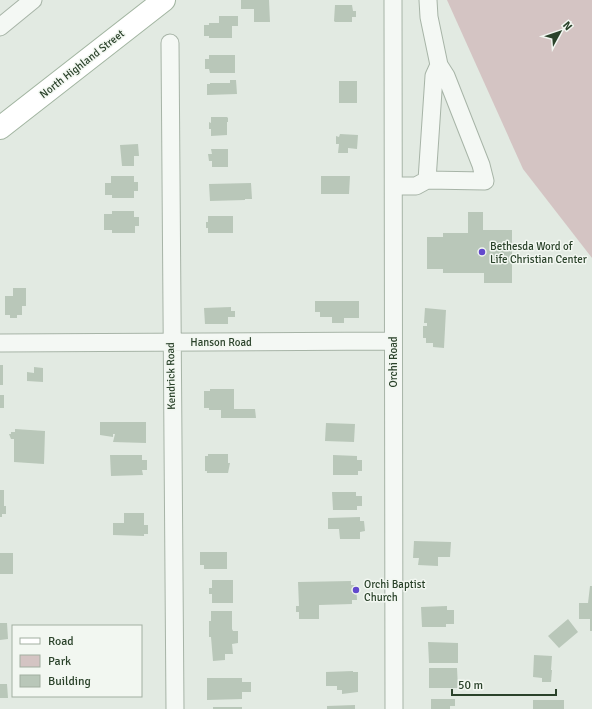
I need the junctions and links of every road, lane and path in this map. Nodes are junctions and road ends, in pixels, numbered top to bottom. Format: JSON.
{"nodes":[{"id":1,"x":33,"y":0,"type":"edge"},
{"id":2,"x":164,"y":0,"type":"edge"},
{"id":3,"x":428,"y":0,"type":"edge"},
{"id":4,"x":394,"y":7,"type":"edge"},
{"id":5,"x":0,"y":27,"type":"edge"},
{"id":6,"x":170,"y":43,"type":"dead end"},
{"id":7,"x":439,"y":65,"type":"junction"},
{"id":8,"x":0,"y":128,"type":"edge"},
{"id":9,"x":427,"y":180,"type":"junction"},
{"id":10,"x":394,"y":186,"type":"junction"},
{"id":11,"x":393,"y":341,"type":"junction"},
{"id":12,"x":171,"y":342,"type":"junction"},
{"id":13,"x":0,"y":343,"type":"edge"},
{"id":14,"x":175,"y":709,"type":"edge"},
{"id":15,"x":394,"y":709,"type":"edge"}],
"edges":[{"from":1,"to":5,"type":"street"},
{"from":2,"to":8,"type":"main road","name":"North Highland Street"},
{"from":3,"to":7,"type":"street"},
{"from":4,"to":10,"type":"street","name":"Orchi Road"},
{"from":6,"to":12,"type":"street","name":"Kendrick Road"},
{"from":7,"to":9,"type":"street"},
{"from":7,"to":9,"type":"street"},
{"from":9,"to":10,"type":"street"},
{"from":10,"to":11,"type":"street","name":"Orchi Road"},
{"from":11,"to":12,"type":"street","name":"Hanson Road"},
{"from":11,"to":15,"type":"street","name":"Orchi Road"},
{"from":12,"to":13,"type":"street","name":"Hanson Road"},
{"from":12,"to":14,"type":"street","name":"Kendrick Road"}]}
